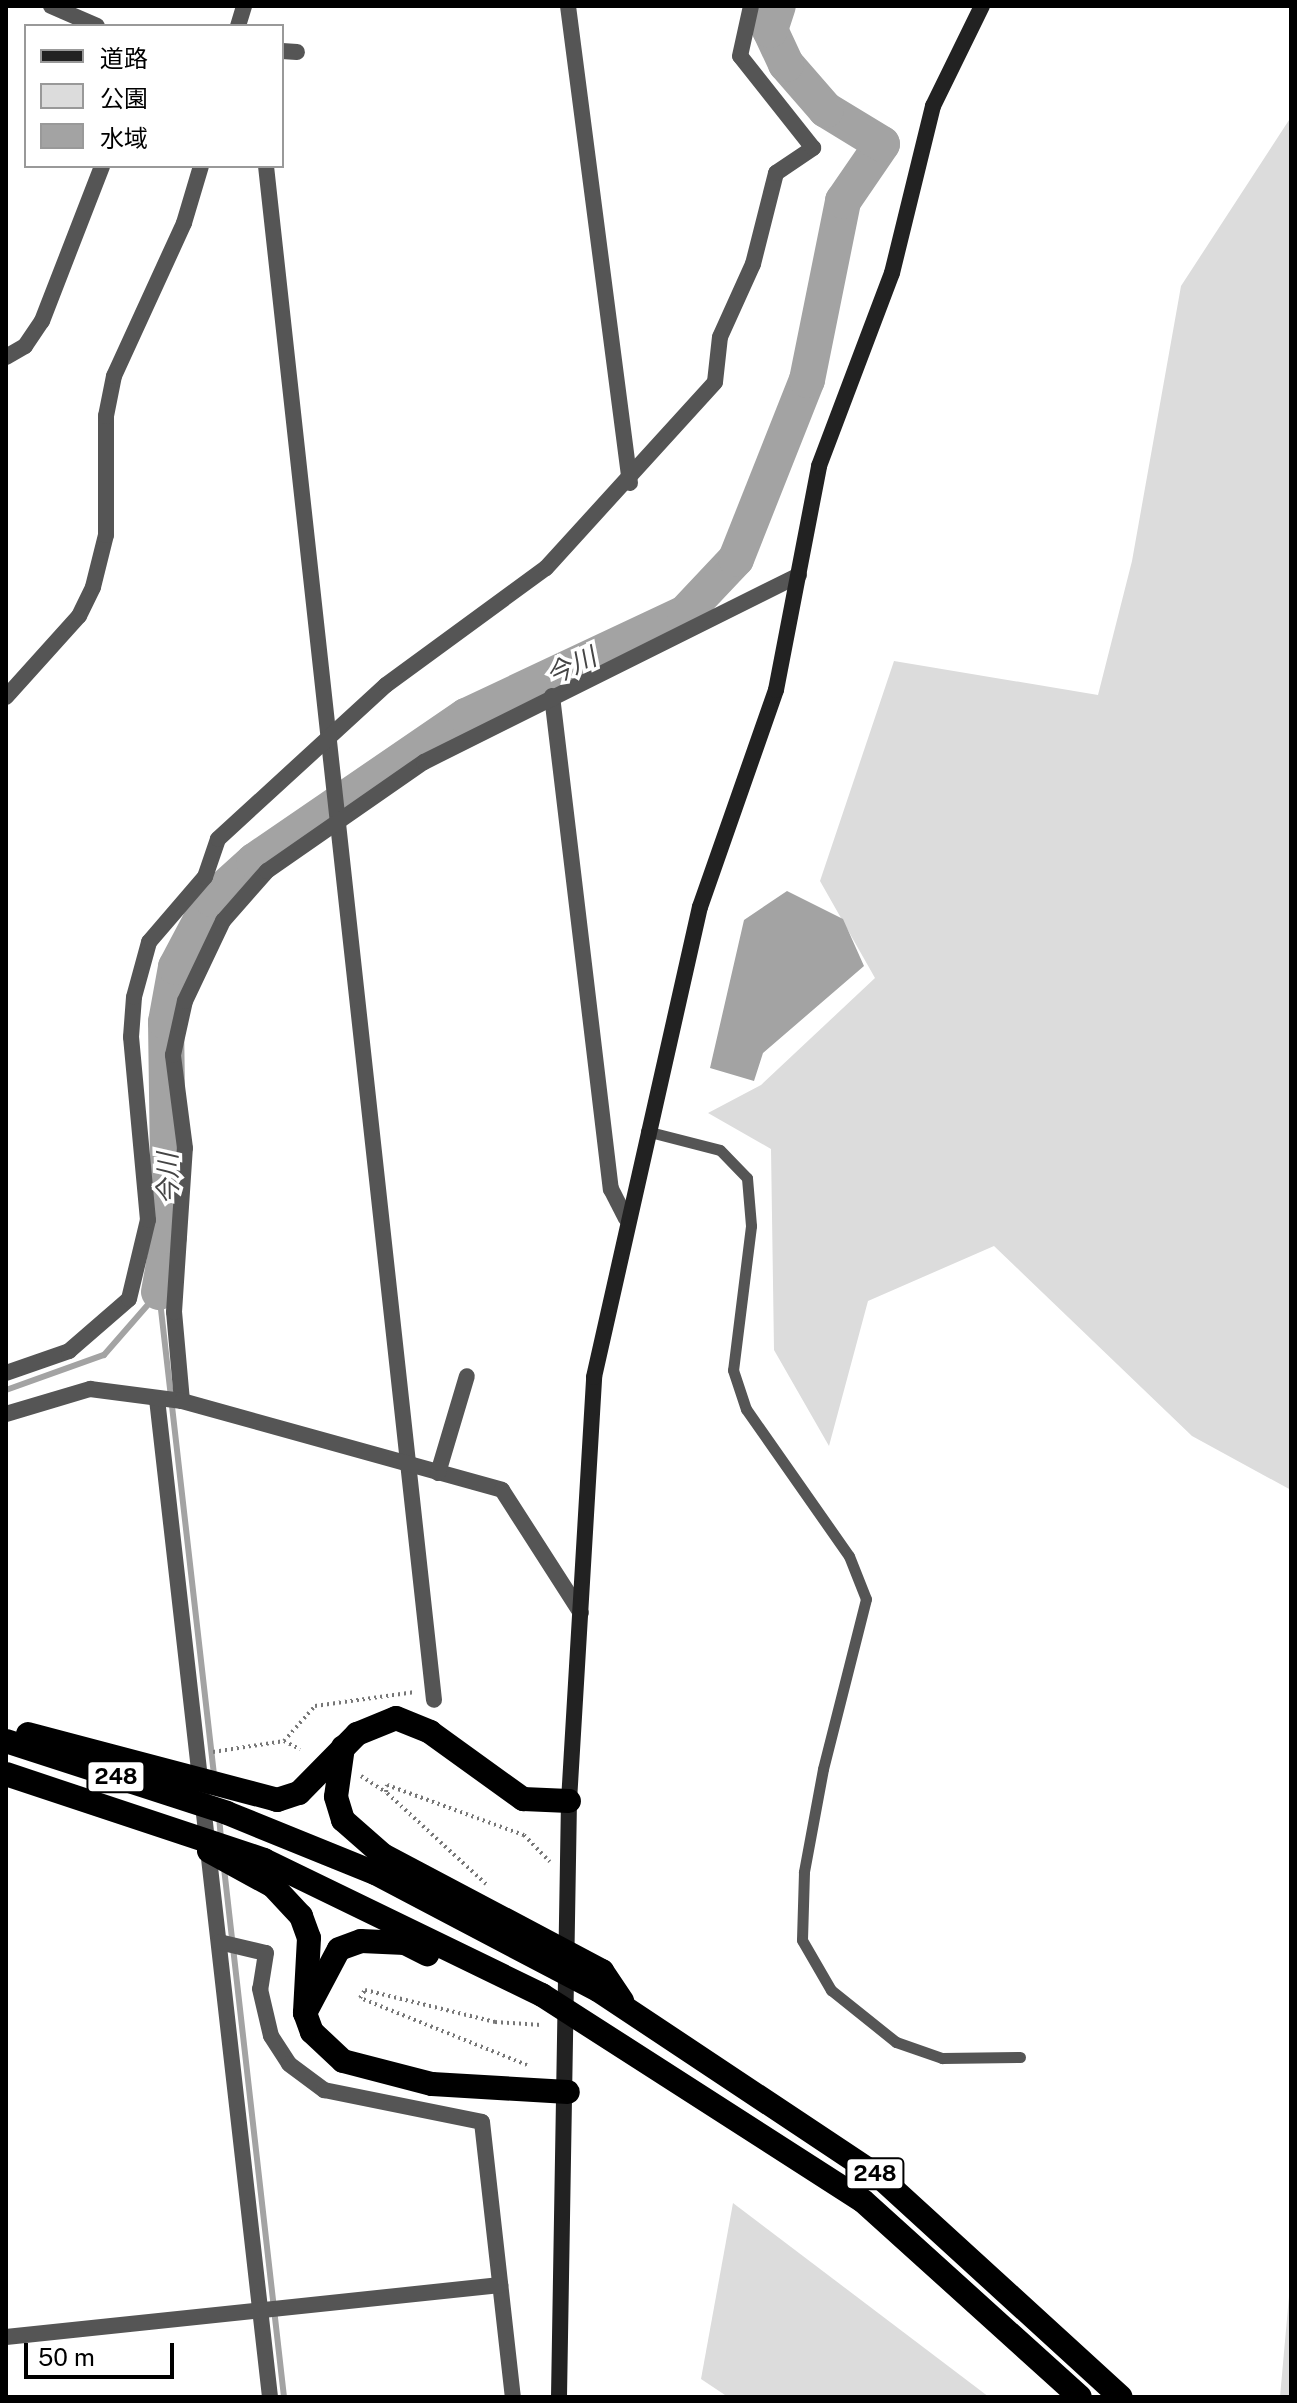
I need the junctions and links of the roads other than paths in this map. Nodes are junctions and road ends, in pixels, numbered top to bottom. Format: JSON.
{"nodes":[{"id":1,"x":51,"y":6,"type":"edge"},
{"id":2,"x":568,"y":6,"type":"edge"},
{"id":3,"x":751,"y":6,"type":"edge"},
{"id":4,"x":982,"y":6,"type":"edge"},
{"id":5,"x":92,"y":24,"type":"edge"},
{"id":6,"x":101,"y":168,"type":"edge"},
{"id":7,"x":200,"y":168,"type":"edge"},
{"id":8,"x":266,"y":168,"type":"edge"},
{"id":9,"x":6,"y":357,"type":"edge"},
{"id":10,"x":630,"y":483,"type":"junction"},
{"id":11,"x":799,"y":575,"type":"junction"},
{"id":12,"x":552,"y":696,"type":"junction"},
{"id":13,"x":6,"y":697,"type":"edge"},
{"id":14,"x":324,"y":741,"type":"junction"},
{"id":15,"x":333,"y":823,"type":"junction"},
{"id":16,"x":646,"y":1131,"type":"junction"},
{"id":17,"x":626,"y":1218,"type":"junction"},
{"id":18,"x":6,"y":1373,"type":"edge"},
{"id":19,"x":467,"y":1376,"type":"dead end"},
{"id":20,"x":157,"y":1399,"type":"junction"},
{"id":21,"x":182,"y":1401,"type":"junction"},
{"id":22,"x":6,"y":1414,"type":"edge"},
{"id":23,"x":408,"y":1466,"type":"junction"},
{"id":24,"x":438,"y":1473,"type":"junction"},
{"id":25,"x":581,"y":1613,"type":"junction"},
{"id":26,"x":434,"y":1700,"type":"road end"},
{"id":27,"x":6,"y":1729,"type":"edge"},
{"id":28,"x":6,"y":1741,"type":"edge"},
{"id":29,"x":344,"y":1745,"type":"junction"},
{"id":30,"x":6,"y":1774,"type":"edge"},
{"id":31,"x":569,"y":1801,"type":"junction"},
{"id":32,"x":228,"y":1856,"type":"junction"},
{"id":33,"x":219,"y":1942,"type":"junction"},
{"id":34,"x":600,"y":1981,"type":"junction"},
{"id":35,"x":541,"y":2010,"type":"junction"},
{"id":36,"x":305,"y":2013,"type":"junction"},
{"id":37,"x":1020,"y":2057,"type":"dead end"},
{"id":38,"x":568,"y":2092,"type":"junction"},
{"id":39,"x":500,"y":2285,"type":"junction"},
{"id":40,"x":260,"y":2307,"type":"junction"},
{"id":41,"x":6,"y":2337,"type":"edge"},
{"id":42,"x":270,"y":2397,"type":"edge"},
{"id":43,"x":513,"y":2397,"type":"edge"},
{"id":44,"x":559,"y":2397,"type":"edge"},
{"id":45,"x":1080,"y":2397,"type":"edge"},
{"id":46,"x":1121,"y":2397,"type":"edge"}],
"edges":[{"from":1,"to":5,"type":"street"},
{"from":2,"to":10,"type":"street"},
{"from":3,"to":10,"type":"street"},
{"from":4,"to":11,"type":"street"},
{"from":6,"to":9,"type":"street"},
{"from":7,"to":13,"type":"street"},
{"from":8,"to":14,"type":"street"},
{"from":10,"to":14,"type":"street"},
{"from":11,"to":12,"type":"street"},
{"from":11,"to":16,"type":"street"},
{"from":12,"to":15,"type":"street"},
{"from":12,"to":17,"type":"street"},
{"from":14,"to":15,"type":"street"},
{"from":14,"to":18,"type":"street"},
{"from":15,"to":21,"type":"street"},
{"from":15,"to":23,"type":"street"},
{"from":16,"to":17,"type":"street"},
{"from":16,"to":37,"type":"lane"},
{"from":17,"to":25,"type":"street"},
{"from":19,"to":24,"type":"street"},
{"from":20,"to":21,"type":"street"},
{"from":20,"to":22,"type":"street"},
{"from":20,"to":33,"type":"street"},
{"from":21,"to":23,"type":"street"},
{"from":23,"to":24,"type":"street"},
{"from":23,"to":26,"type":"street"},
{"from":24,"to":25,"type":"street"},
{"from":25,"to":31,"type":"street"},
{"from":27,"to":29,"type":"highway"},
{"from":28,"to":34,"type":"highway","number":"248"},
{"from":29,"to":31,"type":"highway"},
{"from":29,"to":34,"type":"highway"},
{"from":30,"to":32,"type":"highway","number":"248"},
{"from":31,"to":38,"type":"street"},
{"from":32,"to":35,"type":"highway","number":"248"},
{"from":32,"to":36,"type":"highway"},
{"from":33,"to":39,"type":"street"},
{"from":33,"to":40,"type":"street"},
{"from":34,"to":46,"type":"highway","number":"248"},
{"from":35,"to":36,"type":"highway"},
{"from":35,"to":45,"type":"highway","number":"248"},
{"from":36,"to":38,"type":"highway"},
{"from":38,"to":44,"type":"street"},
{"from":39,"to":40,"type":"street"},
{"from":39,"to":43,"type":"street"},
{"from":40,"to":41,"type":"street"},
{"from":40,"to":42,"type":"street"}]}
